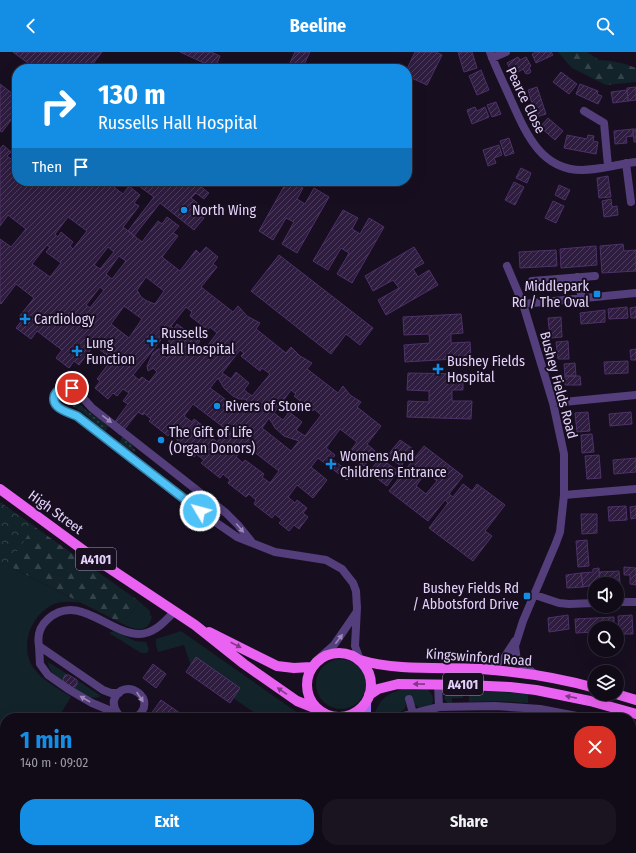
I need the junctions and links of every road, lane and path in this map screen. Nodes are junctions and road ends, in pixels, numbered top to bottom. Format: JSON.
{"nodes":[{"id":1,"x":506,"y":52,"type":"edge"},
{"id":2,"x":491,"y":55,"type":"edge"},
{"id":3,"x":584,"y":111,"type":"dead end"},
{"id":4,"x":636,"y":162,"type":"edge"},
{"id":5,"x":626,"y":163,"type":"junction"},
{"id":6,"x":608,"y":166,"type":"junction"},
{"id":7,"x":631,"y":202,"type":"dead end"},
{"id":8,"x":507,"y":266,"type":"dead end"},
{"id":9,"x":595,"y":276,"type":"dead end"},
{"id":10,"x":577,"y":277,"type":"junction"},
{"id":11,"x":532,"y":281,"type":"dead end"},
{"id":12,"x":636,"y":293,"type":"edge"},
{"id":13,"x":582,"y":298,"type":"junction"},
{"id":14,"x":523,"y":304,"type":"junction"},
{"id":15,"x":636,"y":395,"type":"edge"},
{"id":16,"x":553,"y":403,"type":"junction"},
{"id":17,"x":0,"y":488,"type":"edge"},
{"id":18,"x":636,"y":489,"type":"edge"},
{"id":19,"x":564,"y":495,"type":"junction"},
{"id":20,"x":251,"y":541,"type":"junction"},
{"id":21,"x":535,"y":595,"type":"junction"},
{"id":22,"x":624,"y":602,"type":"edge"},
{"id":23,"x":636,"y":602,"type":"edge"},
{"id":24,"x":588,"y":603,"type":"edge"},
{"id":25,"x":174,"y":612,"type":"junction"},
{"id":26,"x":356,"y":613,"type":"junction"},
{"id":27,"x":195,"y":625,"type":"junction"},
{"id":28,"x":520,"y":633,"type":"junction"},
{"id":29,"x":39,"y":646,"type":"junction"},
{"id":30,"x":360,"y":660,"type":"junction"},
{"id":31,"x":314,"y":664,"type":"junction"},
{"id":32,"x":481,"y":669,"type":"junction"},
{"id":33,"x":536,"y":674,"type":"junction"},
{"id":34,"x":438,"y":684,"type":"junction"},
{"id":35,"x":588,"y":686,"type":"edge"},
{"id":36,"x":119,"y":692,"type":"junction"},
{"id":37,"x":624,"y":696,"type":"edge"},
{"id":38,"x":368,"y":698,"type":"junction"},
{"id":39,"x":409,"y":699,"type":"dead end"},
{"id":40,"x":636,"y":700,"type":"edge"},
{"id":41,"x":439,"y":707,"type":"junction"},
{"id":42,"x":317,"y":709,"type":"junction"},
{"id":43,"x":114,"y":713,"type":"edge"},
{"id":44,"x":116,"y":713,"type":"edge"},
{"id":45,"x":140,"y":713,"type":"edge"},
{"id":46,"x":323,"y":713,"type":"edge"},
{"id":47,"x":354,"y":713,"type":"edge"},
{"id":48,"x":367,"y":713,"type":"edge"},
{"id":49,"x":413,"y":713,"type":"joint"},
{"id":50,"x":564,"y":713,"type":"edge"},
{"id":51,"x":632,"y":713,"type":"edge"}],
"edges":[{"from":1,"to":2,"type":"street"},
{"from":2,"to":6,"type":"street","name":"Pearce Close"},
{"from":3,"to":6,"type":"street"},
{"from":4,"to":5,"type":"street","name":"Pearce Close"},
{"from":5,"to":6,"type":"street","name":"Pearce Close"},
{"from":5,"to":7,"type":"street"},
{"from":8,"to":14,"type":"street","name":"Bushey Fields Road"},
{"from":9,"to":10,"type":"street"},
{"from":10,"to":11,"type":"street"},
{"from":10,"to":13,"type":"street"},
{"from":12,"to":13,"type":"street"},
{"from":13,"to":14,"type":"street"},
{"from":14,"to":16,"type":"street","name":"Bushey Fields Road"},
{"from":15,"to":16,"type":"street"},
{"from":16,"to":19,"type":"street","name":"Bushey Fields Road"},
{"from":17,"to":25,"type":"main road","name":"High Street","number":"A4101"},
{"from":18,"to":19,"type":"street"},
{"from":19,"to":21,"type":"street","name":"Bushey Fields Road"},
{"from":20,"to":20,"type":"street","one_way":true},
{"from":20,"to":26,"type":"street"},
{"from":21,"to":24,"type":"street"},
{"from":21,"to":28,"type":"street","name":"Bushey Fields Road"},
{"from":22,"to":23,"type":"street"},
{"from":25,"to":27,"type":"main road","name":"High Street","number":"A4101"},
{"from":25,"to":29,"type":"street"},
{"from":26,"to":30,"type":"street"},
{"from":31,"to":26,"type":"street","one_way":true},
{"from":27,"to":31,"type":"main road","name":"High Street","number":"A4101","one_way":true},
{"from":42,"to":27,"type":"main road","name":"High Street","number":"A4101","one_way":true},
{"from":28,"to":32,"type":"street","name":"Bushey Fields Road"},
{"from":28,"to":33,"type":"street","name":"Bushey Fields Road"},
{"from":29,"to":36,"type":"street"},
{"from":43,"to":29,"type":"street","one_way":true},
{"from":30,"to":31,"type":"main road","number":"A4101"},
{"from":30,"to":32,"type":"main road","name":"Kingswinford Road","number":"A4101"},
{"from":30,"to":38,"type":"main road"},
{"from":31,"to":42,"type":"main road"},
{"from":32,"to":33,"type":"main road","name":"Kingswinford Road","number":"A4101"},
{"from":33,"to":35,"type":"main road","name":"Kingswinford Road","number":"A4101"},
{"from":34,"to":38,"type":"main road","name":"Kingswinford Road","number":"A4101","one_way":true},
{"from":34,"to":41,"type":"street"},
{"from":51,"to":34,"type":"main road","name":"Kingswinford Road","number":"A4101","one_way":true},
{"from":36,"to":44,"type":"street"},
{"from":36,"to":45,"type":"street","one_way":true},
{"from":37,"to":40,"type":"main road"},
{"from":38,"to":47,"type":"main road","number":"A4101"},
{"from":38,"to":48,"type":"street"},
{"from":39,"to":49,"type":"street"},
{"from":41,"to":49,"type":"street"},
{"from":41,"to":50,"type":"street"},
{"from":42,"to":46,"type":"main road","number":"A4101"}]}
